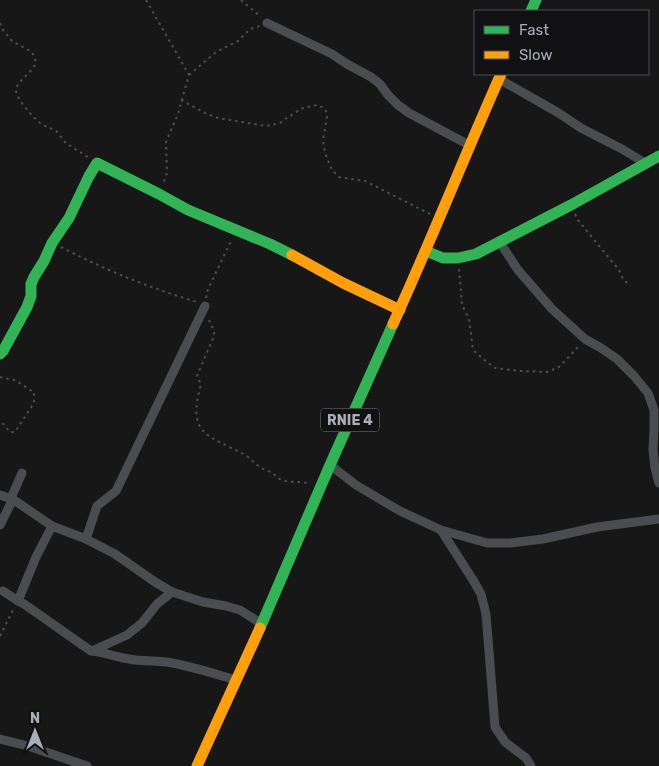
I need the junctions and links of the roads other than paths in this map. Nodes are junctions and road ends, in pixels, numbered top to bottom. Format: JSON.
{"nodes":[{"id":1,"x":267,"y":23,"type":"road end"},
{"id":2,"x":500,"y":77,"type":"edge"},
{"id":3,"x":469,"y":145,"type":"junction"},
{"id":4,"x":659,"y":156,"type":"edge"},
{"id":5,"x":645,"y":163,"type":"junction"},
{"id":6,"x":499,"y":241,"type":"junction"},
{"id":7,"x":426,"y":250,"type":"junction"},
{"id":8,"x":204,"y":306,"type":"road end"},
{"id":9,"x":400,"y":310,"type":"junction"},
{"id":10,"x":0,"y":354,"type":"edge"},
{"id":11,"x":330,"y":465,"type":"junction"},
{"id":12,"x":22,"y":473,"type":"dead end"},
{"id":13,"x":659,"y":483,"type":"edge"},
{"id":14,"x":0,"y":495,"type":"edge"},
{"id":15,"x":12,"y":499,"type":"junction"},
{"id":16,"x":659,"y":519,"type":"edge"},
{"id":17,"x":0,"y":525,"type":"edge"},
{"id":18,"x":52,"y":526,"type":"junction"},
{"id":19,"x":441,"y":530,"type":"junction"},
{"id":20,"x":86,"y":539,"type":"junction"},
{"id":21,"x":3,"y":591,"type":"dead end"},
{"id":22,"x":172,"y":592,"type":"junction"},
{"id":23,"x":18,"y":601,"type":"junction"},
{"id":24,"x":262,"y":624,"type":"junction"},
{"id":25,"x":91,"y":651,"type":"junction"},
{"id":26,"x":236,"y":680,"type":"junction"},
{"id":27,"x":0,"y":739,"type":"edge"},
{"id":28,"x":87,"y":766,"type":"edge"},
{"id":29,"x":197,"y":766,"type":"edge"},
{"id":30,"x":531,"y":766,"type":"edge"}],
"edges":[{"from":1,"to":3,"type":"street"},
{"from":2,"to":3,"type":"street","number":"RNIE 4"},
{"from":2,"to":5,"type":"street"},
{"from":3,"to":7,"type":"street","number":"RNIE 4"},
{"from":4,"to":5,"type":"street"},
{"from":5,"to":6,"type":"street"},
{"from":6,"to":7,"type":"street"},
{"from":6,"to":13,"type":"street"},
{"from":7,"to":9,"type":"street","number":"RNIE 4"},
{"from":8,"to":20,"type":"street"},
{"from":9,"to":10,"type":"street"},
{"from":9,"to":11,"type":"street","number":"RNIE 4"},
{"from":11,"to":19,"type":"street"},
{"from":11,"to":24,"type":"street","number":"RNIE 4"},
{"from":12,"to":15,"type":"street"},
{"from":14,"to":15,"type":"street"},
{"from":15,"to":17,"type":"street"},
{"from":15,"to":18,"type":"street"},
{"from":16,"to":19,"type":"street"},
{"from":18,"to":20,"type":"street"},
{"from":18,"to":23,"type":"street"},
{"from":19,"to":30,"type":"street"},
{"from":20,"to":22,"type":"street"},
{"from":21,"to":23,"type":"street"},
{"from":22,"to":24,"type":"street"},
{"from":22,"to":25,"type":"street"},
{"from":23,"to":25,"type":"street"},
{"from":24,"to":26,"type":"street","number":"RNIE 4"},
{"from":25,"to":26,"type":"street"},
{"from":26,"to":29,"type":"street","number":"RNIE 4"},
{"from":27,"to":28,"type":"street"}]}
